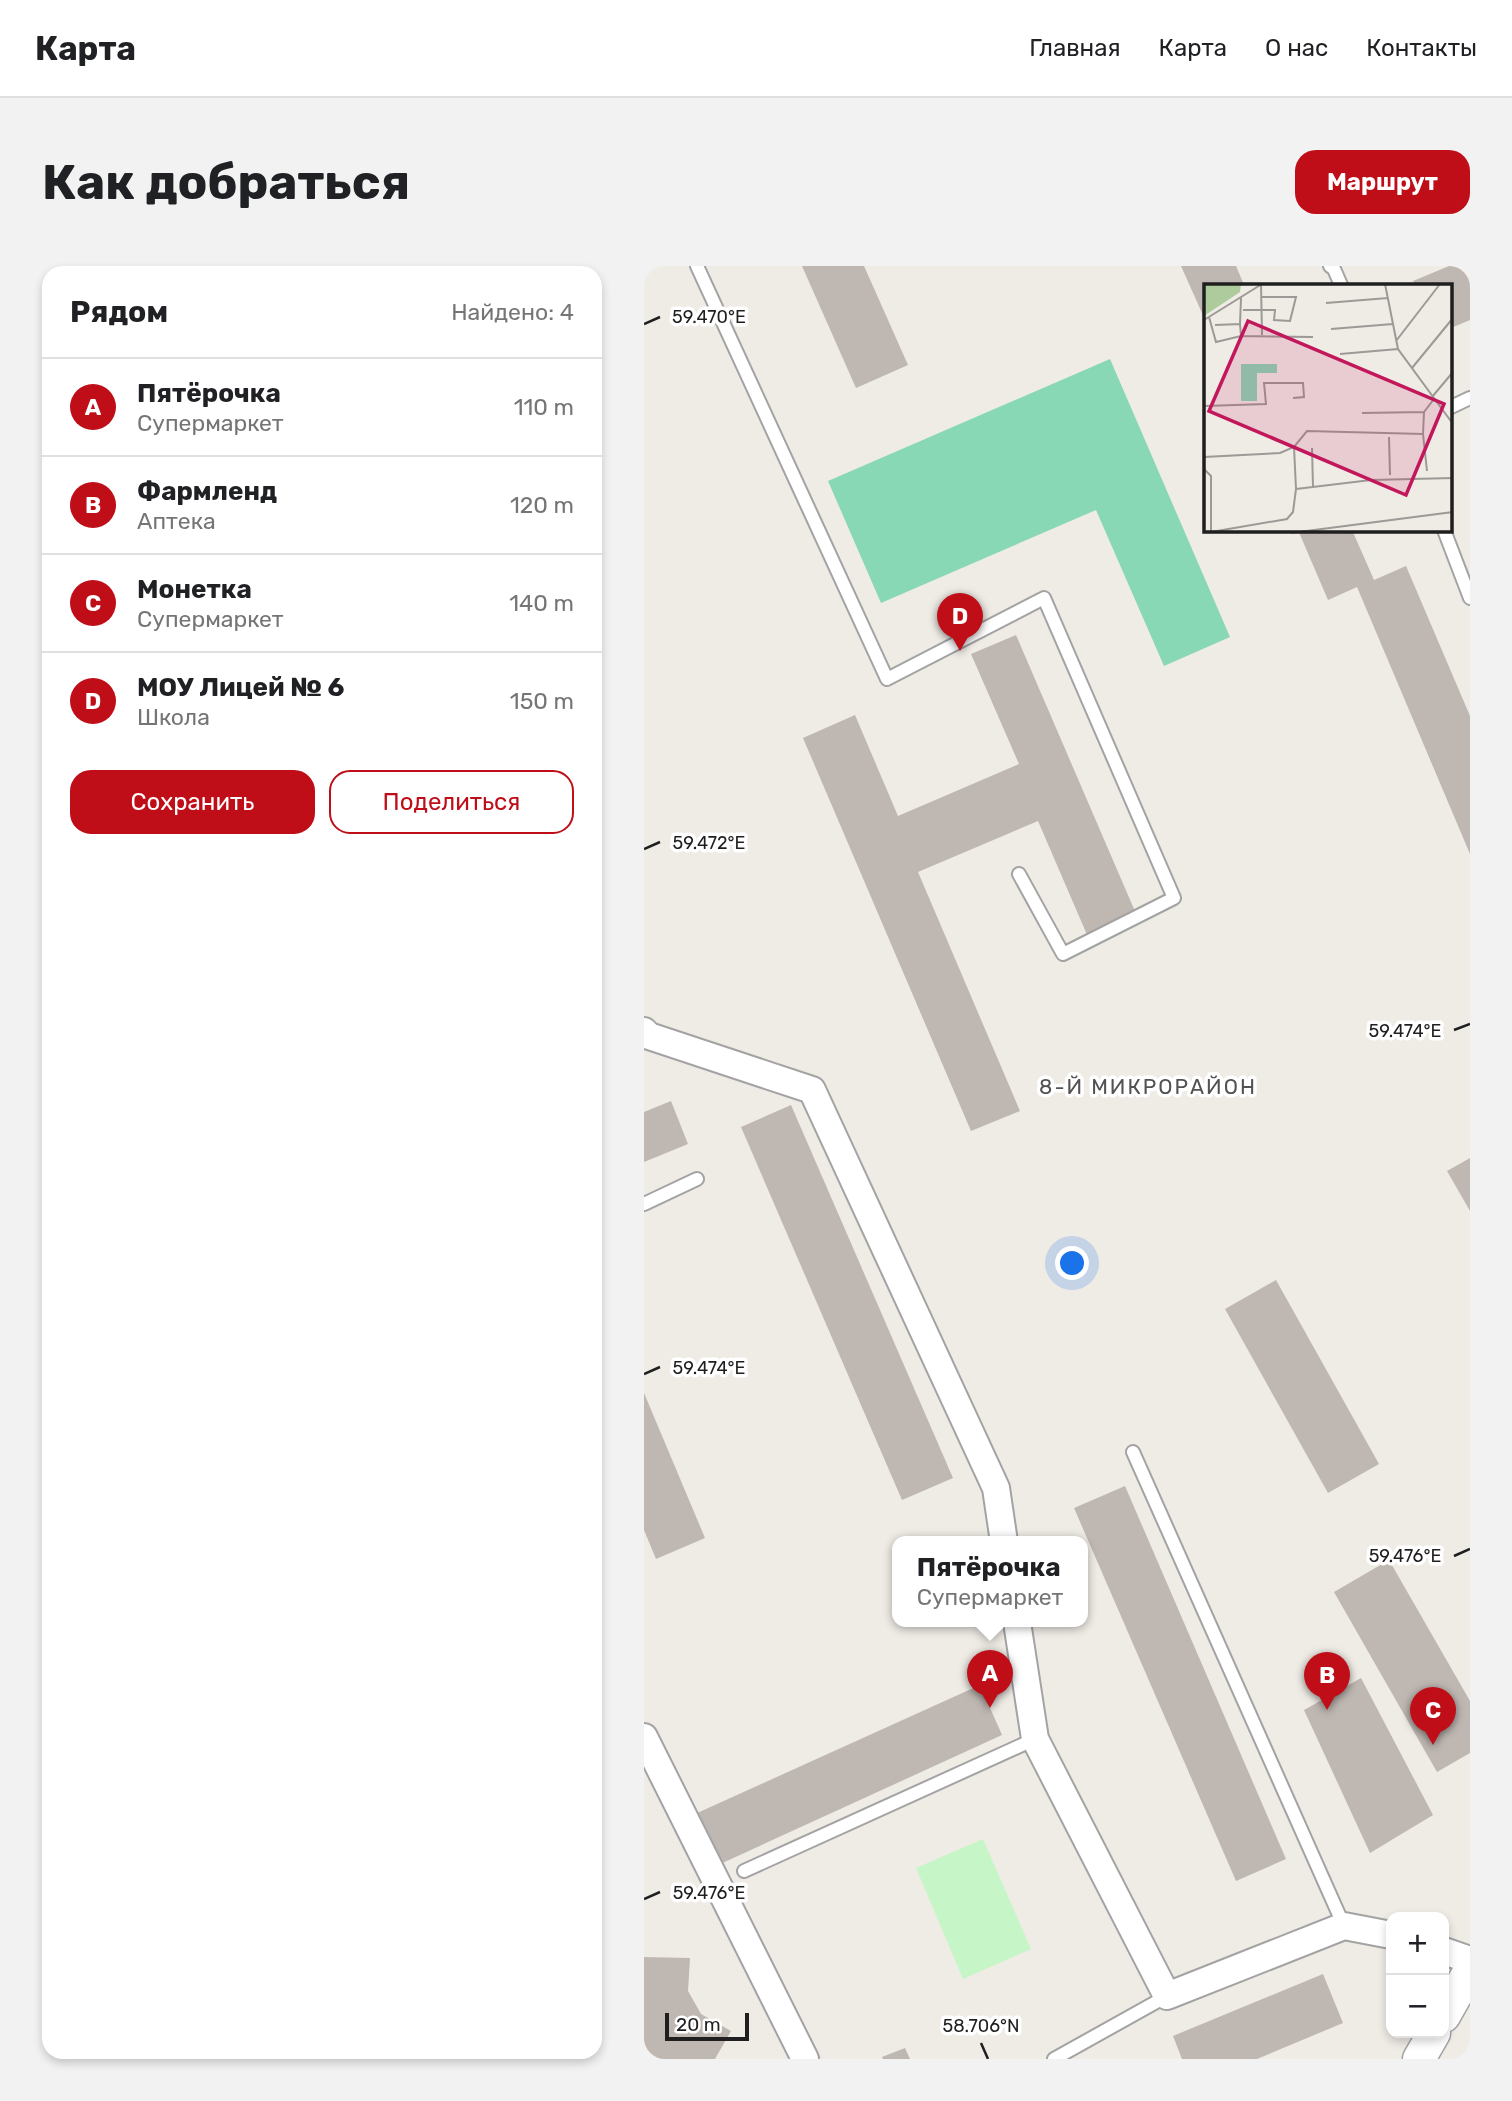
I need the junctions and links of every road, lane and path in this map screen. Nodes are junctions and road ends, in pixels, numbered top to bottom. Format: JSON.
{"nodes":[{"id":1,"x":697,"y":266,"type":"edge"},
{"id":2,"x":1334,"y":267,"type":"edge"},
{"id":3,"x":1341,"y":284,"type":"edge"},
{"id":4,"x":1470,"y":398,"type":"edge"},
{"id":5,"x":1452,"y":407,"type":"edge"},
{"id":6,"x":1445,"y":532,"type":"edge"},
{"id":7,"x":1470,"y":598,"type":"edge"},
{"id":8,"x":1019,"y":874,"type":"dead end"},
{"id":9,"x":646,"y":1035,"type":"edge"},
{"id":10,"x":696,"y":1180,"type":"dead end"},
{"id":11,"x":644,"y":1204,"type":"edge"},
{"id":12,"x":1133,"y":1452,"type":"dead end"},
{"id":13,"x":1003,"y":1536,"type":"edge"},
{"id":14,"x":1018,"y":1627,"type":"edge"},
{"id":15,"x":644,"y":1737,"type":"edge"},
{"id":16,"x":1035,"y":1739,"type":"junction"},
{"id":17,"x":744,"y":1871,"type":"dead end"},
{"id":18,"x":1344,"y":1926,"type":"junction"},
{"id":19,"x":1386,"y":1934,"type":"edge"},
{"id":20,"x":1449,"y":1953,"type":"edge"},
{"id":21,"x":1470,"y":1960,"type":"edge"},
{"id":22,"x":1470,"y":1970,"type":"edge"},
{"id":23,"x":1167,"y":1996,"type":"junction"},
{"id":24,"x":1449,"y":2006,"type":"edge"},
{"id":25,"x":1431,"y":2038,"type":"edge"},
{"id":26,"x":805,"y":2059,"type":"edge"},
{"id":27,"x":1054,"y":2059,"type":"edge"},
{"id":28,"x":1419,"y":2059,"type":"edge"}],
"edges":[{"from":1,"to":8,"type":"lane"},
{"from":2,"to":3,"type":"lane"},
{"from":4,"to":5,"type":"lane"},
{"from":6,"to":7,"type":"lane"},
{"from":9,"to":13,"type":"street"},
{"from":10,"to":11,"type":"lane"},
{"from":12,"to":18,"type":"lane"},
{"from":14,"to":16,"type":"street"},
{"from":15,"to":26,"type":"street"},
{"from":16,"to":17,"type":"lane"},
{"from":16,"to":23,"type":"street"},
{"from":18,"to":19,"type":"street"},
{"from":18,"to":23,"type":"street"},
{"from":20,"to":21,"type":"street"},
{"from":22,"to":24,"type":"street"},
{"from":23,"to":27,"type":"lane"},
{"from":25,"to":28,"type":"street"}]}
